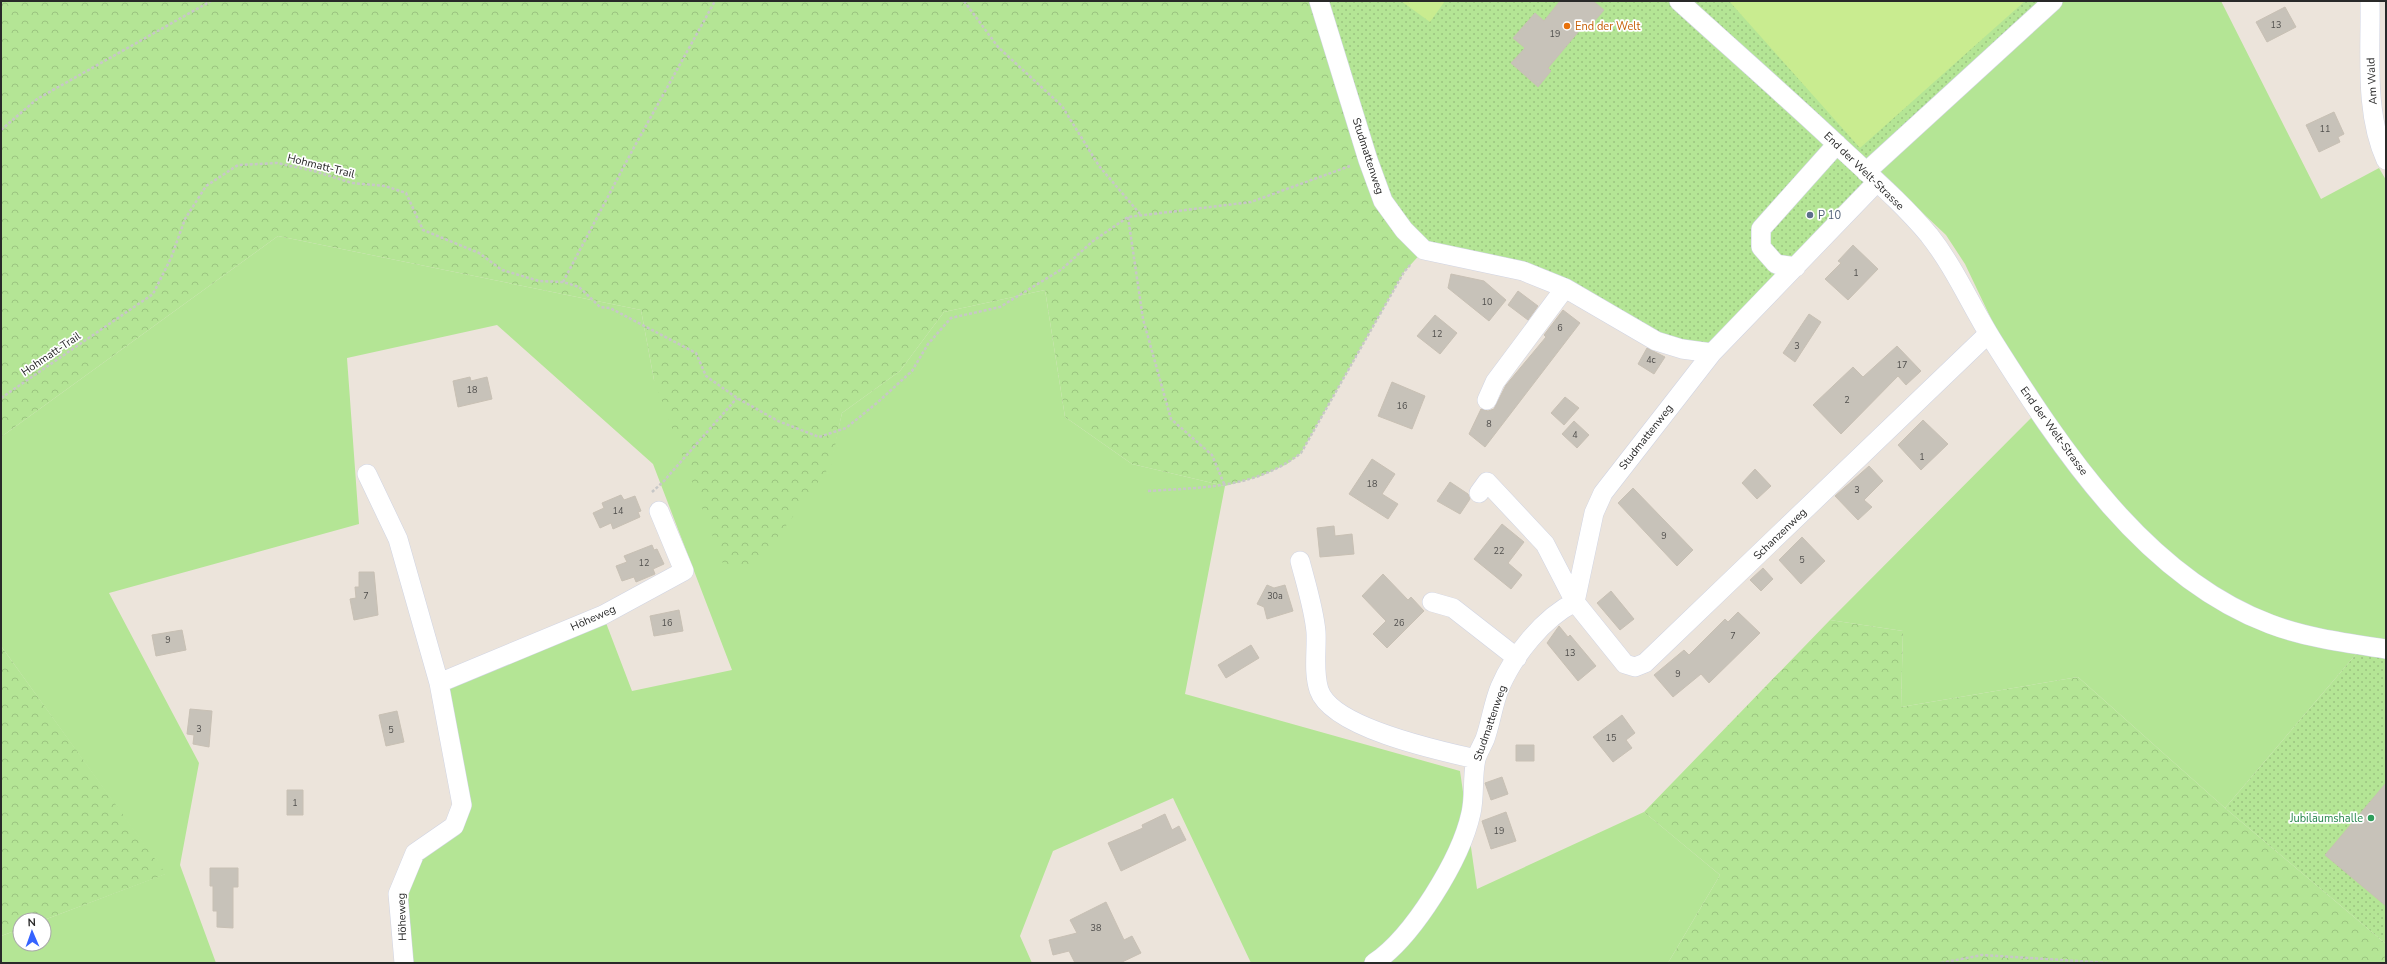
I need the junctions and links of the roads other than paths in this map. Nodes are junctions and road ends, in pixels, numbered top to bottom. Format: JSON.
{"nodes":[{"id":1,"x":1319,"y":1,"type":"edge"},
{"id":2,"x":1679,"y":1,"type":"edge"},
{"id":3,"x":2053,"y":1,"type":"edge"},
{"id":4,"x":2370,"y":1,"type":"edge"},
{"id":5,"x":1837,"y":144,"type":"junction"},
{"id":6,"x":2386,"y":160,"type":"edge"},
{"id":7,"x":1872,"y":177,"type":"junction"},
{"id":8,"x":1796,"y":267,"type":"junction"},
{"id":9,"x":1565,"y":288,"type":"junction"},
{"id":10,"x":1988,"y":334,"type":"junction"},
{"id":11,"x":1712,"y":353,"type":"junction"},
{"id":12,"x":1487,"y":400,"type":"dead end"},
{"id":13,"x":367,"y":474,"type":"dead end"},
{"id":14,"x":1479,"y":493,"type":"dead end"},
{"id":15,"x":659,"y":511,"type":"road end"},
{"id":16,"x":1300,"y":561,"type":"dead end"},
{"id":17,"x":1432,"y":602,"type":"dead end"},
{"id":18,"x":1575,"y":602,"type":"junction"},
{"id":19,"x":2386,"y":649,"type":"edge"},
{"id":20,"x":1517,"y":658,"type":"junction"},
{"id":21,"x":439,"y":683,"type":"junction"},
{"id":22,"x":1476,"y":759,"type":"junction"},
{"id":23,"x":404,"y":963,"type":"edge"},
{"id":24,"x":1374,"y":963,"type":"edge"}],
"edges":[{"from":1,"to":9,"type":"street","name":"Studmattenweg"},
{"from":2,"to":5,"type":"street","name":"End der Welt-Strasse"},
{"from":3,"to":7,"type":"street","name":"Studmattenweg"},
{"from":4,"to":6,"type":"street","name":"Am Wald"},
{"from":5,"to":7,"type":"street","name":"End der Welt-Strasse"},
{"from":5,"to":8,"type":"street"},
{"from":7,"to":8,"type":"street","name":"Studmattenweg"},
{"from":7,"to":10,"type":"street","name":"End der Welt-Strasse"},
{"from":8,"to":11,"type":"street","name":"Studmattenweg"},
{"from":9,"to":11,"type":"street"},
{"from":9,"to":12,"type":"street"},
{"from":10,"to":18,"type":"street","name":"Schanzenweg"},
{"from":10,"to":19,"type":"street","name":"End der Welt-Strasse"},
{"from":11,"to":18,"type":"street","name":"Studmattenweg"},
{"from":13,"to":21,"type":"street","name":"Höheweg"},
{"from":14,"to":18,"type":"street","name":"Schanzenweg"},
{"from":15,"to":21,"type":"street","name":"Höheweg"},
{"from":16,"to":22,"type":"street"},
{"from":17,"to":20,"type":"street"},
{"from":18,"to":20,"type":"street","name":"Studmattenweg"},
{"from":20,"to":22,"type":"street","name":"Studmattenweg"},
{"from":21,"to":23,"type":"street","name":"Höheweg"},
{"from":22,"to":24,"type":"street","name":"Studmattenweg"}]}
